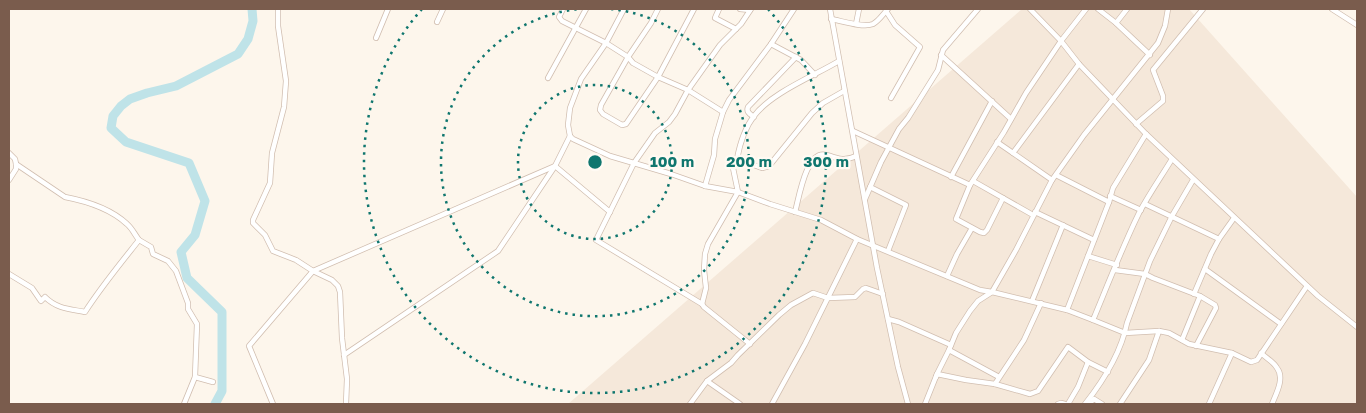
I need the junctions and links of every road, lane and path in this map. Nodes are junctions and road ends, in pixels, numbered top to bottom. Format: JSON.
{"nodes":[{"id":1,"x":278,"y":9,"type":"edge"},
{"id":2,"x":388,"y":9,"type":"edge"},
{"id":3,"x":443,"y":9,"type":"edge"},
{"id":4,"x":562,"y":9,"type":"edge"},
{"id":5,"x":586,"y":9,"type":"edge"},
{"id":6,"x":624,"y":9,"type":"edge"},
{"id":7,"x":658,"y":9,"type":"edge"},
{"id":8,"x":694,"y":9,"type":"edge"},
{"id":9,"x":719,"y":9,"type":"edge"},
{"id":10,"x":740,"y":9,"type":"edge"},
{"id":11,"x":794,"y":9,"type":"edge"},
{"id":12,"x":830,"y":9,"type":"edge"},
{"id":13,"x":859,"y":9,"type":"edge"},
{"id":14,"x":978,"y":9,"type":"edge"},
{"id":15,"x":1030,"y":9,"type":"edge"},
{"id":16,"x":1079,"y":9,"type":"edge"},
{"id":17,"x":1098,"y":9,"type":"edge"},
{"id":18,"x":1127,"y":9,"type":"edge"},
{"id":19,"x":1168,"y":9,"type":"edge"},
{"id":20,"x":1203,"y":9,"type":"edge"},
{"id":21,"x":1332,"y":9,"type":"edge"},
{"id":22,"x":751,"y":10,"type":"edge"},
{"id":23,"x":887,"y":10,"type":"edge"},
{"id":24,"x":1085,"y":11,"type":"edge"},
{"id":25,"x":832,"y":19,"type":"junction"},
{"id":26,"x":437,"y":22,"type":"dead end"},
{"id":27,"x":1116,"y":23,"type":"junction"},
{"id":28,"x":856,"y":24,"type":"junction"},
{"id":29,"x":1357,"y":25,"type":"edge"},
{"id":30,"x":576,"y":28,"type":"junction"},
{"id":31,"x":736,"y":29,"type":"junction"},
{"id":32,"x":376,"y":38,"type":"dead end"},
{"id":33,"x":1061,"y":40,"type":"junction"},
{"id":34,"x":606,"y":43,"type":"junction"},
{"id":35,"x":771,"y":44,"type":"junction"},
{"id":36,"x":941,"y":55,"type":"junction"},
{"id":37,"x":1150,"y":55,"type":"junction"},
{"id":38,"x":628,"y":57,"type":"junction"},
{"id":39,"x":796,"y":57,"type":"junction"},
{"id":40,"x":839,"y":61,"type":"junction"},
{"id":41,"x":1079,"y":64,"type":"junction"},
{"id":42,"x":815,"y":75,"type":"junction"},
{"id":43,"x":658,"y":77,"type":"junction"},
{"id":44,"x":548,"y":78,"type":"dead end"},
{"id":45,"x":688,"y":90,"type":"junction"},
{"id":46,"x":844,"y":91,"type":"junction"},
{"id":47,"x":891,"y":98,"type":"dead end"},
{"id":48,"x":1113,"y":98,"type":"junction"},
{"id":49,"x":992,"y":101,"type":"junction"},
{"id":50,"x":723,"y":112,"type":"junction"},
{"id":51,"x":754,"y":117,"type":"junction"},
{"id":52,"x":1011,"y":119,"type":"junction"},
{"id":53,"x":1136,"y":124,"type":"junction"},
{"id":54,"x":853,"y":131,"type":"junction"},
{"id":55,"x":1146,"y":134,"type":"junction"},
{"id":56,"x":570,"y":136,"type":"junction"},
{"id":57,"x":997,"y":142,"type":"junction"},
{"id":58,"x":889,"y":148,"type":"junction"},
{"id":59,"x":9,"y":153,"type":"edge"},
{"id":60,"x":1013,"y":153,"type":"junction"},
{"id":61,"x":856,"y":156,"type":"junction"},
{"id":62,"x":737,"y":159,"type":"junction"},
{"id":63,"x":1172,"y":159,"type":"junction"},
{"id":64,"x":634,"y":163,"type":"junction"},
{"id":65,"x":16,"y":164,"type":"junction"},
{"id":66,"x":555,"y":166,"type":"junction"},
{"id":67,"x":1056,"y":175,"type":"junction"},
{"id":68,"x":951,"y":177,"type":"junction"},
{"id":69,"x":9,"y":180,"type":"edge"},
{"id":70,"x":1052,"y":180,"type":"junction"},
{"id":71,"x":1193,"y":180,"type":"junction"},
{"id":72,"x":971,"y":183,"type":"junction"},
{"id":73,"x":704,"y":186,"type":"junction"},
{"id":74,"x":870,"y":187,"type":"junction"},
{"id":75,"x":738,"y":192,"type":"junction"},
{"id":76,"x":1110,"y":196,"type":"junction"},
{"id":77,"x":1003,"y":198,"type":"junction"},
{"id":78,"x":864,"y":200,"type":"junction"},
{"id":79,"x":1109,"y":202,"type":"junction"},
{"id":80,"x":1145,"y":204,"type":"junction"},
{"id":81,"x":1141,"y":210,"type":"junction"},
{"id":82,"x":610,"y":212,"type":"junction"},
{"id":83,"x":795,"y":212,"type":"junction"},
{"id":84,"x":1034,"y":213,"type":"junction"},
{"id":85,"x":1172,"y":216,"type":"junction"},
{"id":86,"x":1234,"y":218,"type":"junction"},
{"id":87,"x":1063,"y":225,"type":"junction"},
{"id":88,"x":972,"y":228,"type":"junction"},
{"id":89,"x":857,"y":239,"type":"junction"},
{"id":90,"x":1219,"y":239,"type":"junction"},
{"id":91,"x":139,"y":240,"type":"junction"},
{"id":92,"x":1094,"y":240,"type":"junction"},
{"id":93,"x":873,"y":244,"type":"junction"},
{"id":94,"x":888,"y":251,"type":"junction"},
{"id":95,"x":1088,"y":256,"type":"junction"},
{"id":96,"x":1116,"y":265,"type":"junction"},
{"id":97,"x":1205,"y":269,"type":"junction"},
{"id":98,"x":1114,"y":270,"type":"junction"},
{"id":99,"x":313,"y":271,"type":"junction"},
{"id":100,"x":9,"y":274,"type":"edge"},
{"id":101,"x":1146,"y":274,"type":"junction"},
{"id":102,"x":947,"y":276,"type":"junction"},
{"id":103,"x":1307,"y":286,"type":"junction"},
{"id":104,"x":992,"y":292,"type":"junction"},
{"id":105,"x":883,"y":294,"type":"junction"},
{"id":106,"x":1194,"y":294,"type":"junction"},
{"id":107,"x":1200,"y":296,"type":"junction"},
{"id":108,"x":828,"y":298,"type":"junction"},
{"id":109,"x":1032,"y":301,"type":"junction"},
{"id":110,"x":1041,"y":303,"type":"junction"},
{"id":111,"x":702,"y":304,"type":"junction"},
{"id":112,"x":1067,"y":310,"type":"junction"},
{"id":113,"x":888,"y":319,"type":"junction"},
{"id":114,"x":1093,"y":320,"type":"junction"},
{"id":115,"x":1281,"y":324,"type":"junction"},
{"id":116,"x":1357,"y":327,"type":"edge"},
{"id":117,"x":1159,"y":331,"type":"junction"},
{"id":118,"x":1125,"y":333,"type":"junction"},
{"id":119,"x":1182,"y":340,"type":"junction"},
{"id":120,"x":750,"y":344,"type":"junction"},
{"id":121,"x":1196,"y":346,"type":"junction"},
{"id":122,"x":950,"y":348,"type":"junction"},
{"id":123,"x":1232,"y":352,"type":"junction"},
{"id":124,"x":1261,"y":353,"type":"junction"},
{"id":125,"x":344,"y":355,"type":"junction"},
{"id":126,"x":1088,"y":362,"type":"junction"},
{"id":127,"x":1108,"y":372,"type":"junction"},
{"id":128,"x":937,"y":374,"type":"junction"},
{"id":129,"x":194,"y":377,"type":"junction"},
{"id":130,"x":1000,"y":377,"type":"junction"},
{"id":131,"x":707,"y":381,"type":"junction"},
{"id":132,"x":213,"y":382,"type":"dead end"},
{"id":133,"x":995,"y":384,"type":"junction"},
{"id":134,"x":184,"y":404,"type":"edge"},
{"id":135,"x":273,"y":404,"type":"edge"},
{"id":136,"x":346,"y":404,"type":"edge"},
{"id":137,"x":690,"y":404,"type":"edge"},
{"id":138,"x":740,"y":404,"type":"edge"},
{"id":139,"x":772,"y":404,"type":"edge"},
{"id":140,"x":908,"y":404,"type":"edge"},
{"id":141,"x":926,"y":404,"type":"edge"},
{"id":142,"x":1058,"y":404,"type":"edge"},
{"id":143,"x":1066,"y":404,"type":"edge"},
{"id":144,"x":1085,"y":404,"type":"edge"},
{"id":145,"x":1090,"y":404,"type":"edge"},
{"id":146,"x":1102,"y":404,"type":"edge"},
{"id":147,"x":1120,"y":404,"type":"edge"},
{"id":148,"x":1209,"y":404,"type":"edge"},
{"id":149,"x":1272,"y":404,"type":"edge"}],
"edges":[{"from":1,"to":99,"type":"street"},
{"from":2,"to":32,"type":"street"},
{"from":3,"to":26,"type":"street"},
{"from":4,"to":30,"type":"street"},
{"from":5,"to":30,"type":"street"},
{"from":6,"to":34,"type":"street"},
{"from":7,"to":38,"type":"street"},
{"from":8,"to":43,"type":"street"},
{"from":9,"to":31,"type":"street"},
{"from":10,"to":22,"type":"street"},
{"from":11,"to":35,"type":"street"},
{"from":12,"to":25,"type":"street"},
{"from":13,"to":28,"type":"street"},
{"from":14,"to":36,"type":"street"},
{"from":15,"to":33,"type":"street"},
{"from":16,"to":24,"type":"street"},
{"from":17,"to":27,"type":"street"},
{"from":18,"to":27,"type":"street"},
{"from":19,"to":37,"type":"street"},
{"from":20,"to":53,"type":"street"},
{"from":21,"to":29,"type":"street"},
{"from":22,"to":31,"type":"street"},
{"from":23,"to":28,"type":"street"},
{"from":23,"to":47,"type":"street"},
{"from":24,"to":33,"type":"street"},
{"from":25,"to":28,"type":"street"},
{"from":25,"to":40,"type":"street"},
{"from":27,"to":37,"type":"street"},
{"from":30,"to":34,"type":"street"},
{"from":30,"to":44,"type":"street"},
{"from":31,"to":45,"type":"street"},
{"from":33,"to":41,"type":"street"},
{"from":33,"to":52,"type":"street"},
{"from":34,"to":38,"type":"street"},
{"from":34,"to":56,"type":"street"},
{"from":35,"to":39,"type":"street"},
{"from":35,"to":50,"type":"street"},
{"from":36,"to":49,"type":"street"},
{"from":36,"to":58,"type":"street"},
{"from":37,"to":48,"type":"street"},
{"from":38,"to":43,"type":"street"},
{"from":38,"to":43,"type":"street"},
{"from":39,"to":42,"type":"street"},
{"from":39,"to":51,"type":"street"},
{"from":40,"to":42,"type":"street"},
{"from":40,"to":46,"type":"street"},
{"from":41,"to":48,"type":"street"},
{"from":41,"to":60,"type":"street"},
{"from":42,"to":51,"type":"street"},
{"from":43,"to":45,"type":"street"},
{"from":45,"to":50,"type":"street"},
{"from":45,"to":64,"type":"street"},
{"from":46,"to":54,"type":"street"},
{"from":46,"to":62,"type":"street"},
{"from":48,"to":53,"type":"street"},
{"from":48,"to":67,"type":"street"},
{"from":49,"to":52,"type":"street"},
{"from":49,"to":68,"type":"street"},
{"from":50,"to":73,"type":"street"},
{"from":51,"to":62,"type":"street"},
{"from":52,"to":57,"type":"street"},
{"from":53,"to":55,"type":"street"},
{"from":54,"to":58,"type":"street"},
{"from":54,"to":61,"type":"street"},
{"from":55,"to":63,"type":"street"},
{"from":55,"to":76,"type":"street"},
{"from":56,"to":64,"type":"street"},
{"from":56,"to":66,"type":"street"},
{"from":57,"to":60,"type":"street"},
{"from":57,"to":72,"type":"street"},
{"from":58,"to":68,"type":"street"},
{"from":58,"to":74,"type":"street"},
{"from":59,"to":65,"type":"street"},
{"from":60,"to":70,"type":"street"},
{"from":61,"to":78,"type":"street"},
{"from":61,"to":83,"type":"street"},
{"from":62,"to":75,"type":"street"},
{"from":63,"to":71,"type":"street"},
{"from":63,"to":80,"type":"street"},
{"from":64,"to":73,"type":"street"},
{"from":64,"to":82,"type":"street"},
{"from":65,"to":69,"type":"street"},
{"from":65,"to":91,"type":"street"},
{"from":66,"to":82,"type":"street"},
{"from":66,"to":99,"type":"street"},
{"from":66,"to":125,"type":"street"},
{"from":67,"to":70,"type":"street"},
{"from":67,"to":79,"type":"street"},
{"from":68,"to":72,"type":"street"},
{"from":70,"to":84,"type":"street"},
{"from":71,"to":85,"type":"street"},
{"from":71,"to":86,"type":"street"},
{"from":72,"to":77,"type":"street"},
{"from":72,"to":88,"type":"street"},
{"from":73,"to":75,"type":"street"},
{"from":74,"to":78,"type":"street"},
{"from":74,"to":94,"type":"street"},
{"from":75,"to":83,"type":"street"},
{"from":75,"to":111,"type":"street"},
{"from":76,"to":79,"type":"street"},
{"from":76,"to":81,"type":"street"},
{"from":77,"to":84,"type":"street"},
{"from":77,"to":88,"type":"street"},
{"from":78,"to":93,"type":"street"},
{"from":79,"to":92,"type":"street"},
{"from":80,"to":81,"type":"street"},
{"from":80,"to":85,"type":"street"},
{"from":81,"to":96,"type":"street"},
{"from":82,"to":111,"type":"street"},
{"from":83,"to":89,"type":"street"},
{"from":84,"to":87,"type":"street"},
{"from":84,"to":104,"type":"street"},
{"from":85,"to":90,"type":"street"},
{"from":85,"to":101,"type":"street"},
{"from":86,"to":90,"type":"street"},
{"from":86,"to":103,"type":"street"},
{"from":87,"to":92,"type":"street"},
{"from":87,"to":109,"type":"street"},
{"from":88,"to":102,"type":"street"},
{"from":89,"to":93,"type":"street"},
{"from":89,"to":108,"type":"street"},
{"from":90,"to":97,"type":"street"},
{"from":91,"to":100,"type":"street"},
{"from":91,"to":129,"type":"street"},
{"from":92,"to":95,"type":"street"},
{"from":93,"to":94,"type":"street"},
{"from":93,"to":105,"type":"street"},
{"from":94,"to":102,"type":"street"},
{"from":95,"to":96,"type":"street"},
{"from":95,"to":112,"type":"street"},
{"from":96,"to":98,"type":"street"},
{"from":97,"to":106,"type":"street"},
{"from":97,"to":115,"type":"street"},
{"from":98,"to":101,"type":"street"},
{"from":98,"to":114,"type":"street"},
{"from":99,"to":125,"type":"street"},
{"from":99,"to":135,"type":"street"},
{"from":101,"to":106,"type":"street"},
{"from":101,"to":118,"type":"street"},
{"from":102,"to":104,"type":"street"},
{"from":103,"to":115,"type":"street"},
{"from":103,"to":116,"type":"street"},
{"from":104,"to":109,"type":"street"},
{"from":104,"to":122,"type":"street"},
{"from":105,"to":108,"type":"street"},
{"from":105,"to":113,"type":"street"},
{"from":106,"to":107,"type":"street"},
{"from":107,"to":119,"type":"street"},
{"from":107,"to":121,"type":"street"},
{"from":108,"to":120,"type":"street"},
{"from":108,"to":139,"type":"street"},
{"from":109,"to":110,"type":"street"},
{"from":110,"to":112,"type":"street"},
{"from":110,"to":130,"type":"street"},
{"from":111,"to":120,"type":"street"},
{"from":112,"to":114,"type":"street"},
{"from":113,"to":122,"type":"street"},
{"from":113,"to":140,"type":"street"},
{"from":114,"to":118,"type":"street"},
{"from":115,"to":124,"type":"street"},
{"from":117,"to":118,"type":"street"},
{"from":117,"to":119,"type":"street"},
{"from":117,"to":147,"type":"street"},
{"from":118,"to":127,"type":"street"},
{"from":119,"to":121,"type":"street"},
{"from":120,"to":131,"type":"street"},
{"from":121,"to":123,"type":"street"},
{"from":122,"to":128,"type":"street"},
{"from":122,"to":130,"type":"street"},
{"from":123,"to":124,"type":"street"},
{"from":123,"to":148,"type":"street"},
{"from":124,"to":149,"type":"street"},
{"from":125,"to":136,"type":"street"},
{"from":126,"to":127,"type":"street"},
{"from":126,"to":133,"type":"street"},
{"from":126,"to":143,"type":"street"},
{"from":127,"to":144,"type":"street"},
{"from":128,"to":133,"type":"street"},
{"from":128,"to":141,"type":"street"},
{"from":129,"to":132,"type":"street"},
{"from":129,"to":134,"type":"street"},
{"from":130,"to":133,"type":"street"},
{"from":131,"to":137,"type":"street"},
{"from":131,"to":138,"type":"street"},
{"from":142,"to":143,"type":"street"},
{"from":145,"to":146,"type":"street"}]}
